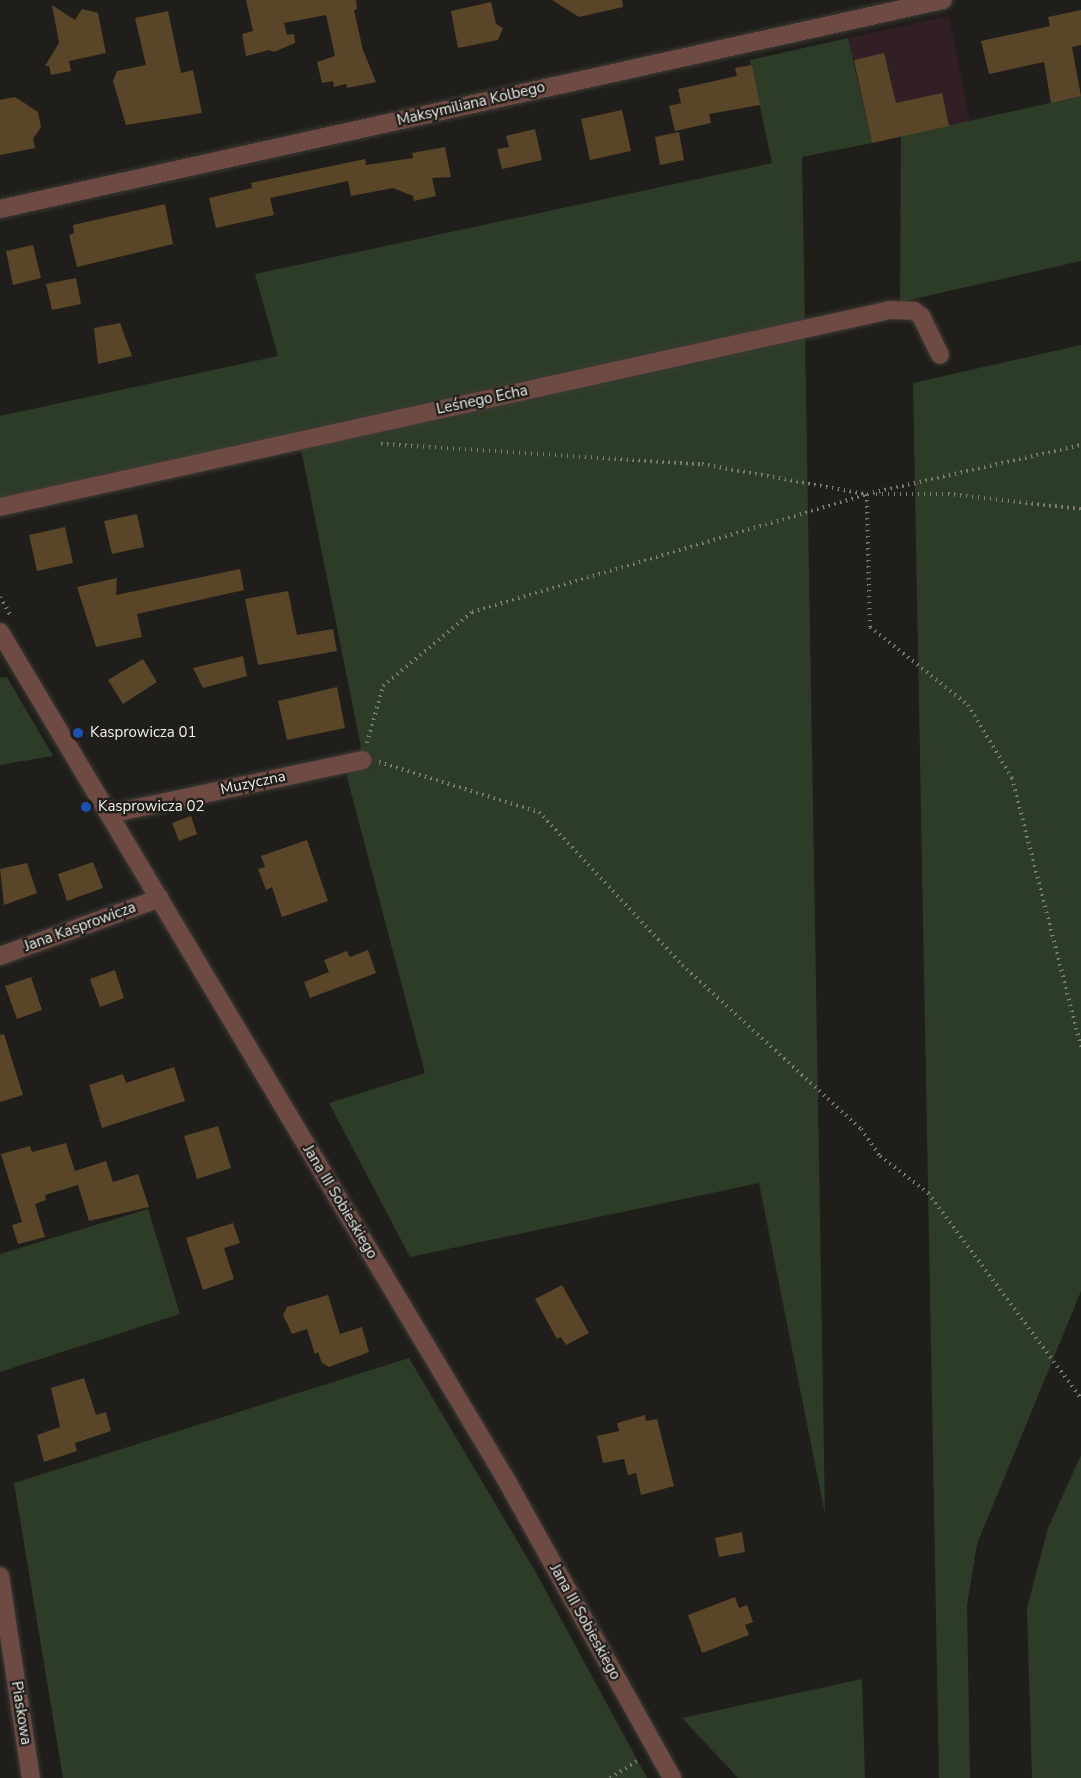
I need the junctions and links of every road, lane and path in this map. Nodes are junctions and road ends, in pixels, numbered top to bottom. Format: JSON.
{"nodes":[{"id":1,"x":943,"y":0,"type":"edge"},
{"id":2,"x":0,"y":209,"type":"edge"},
{"id":3,"x":940,"y":355,"type":"dead end"},
{"id":4,"x":372,"y":444,"type":"dead end"},
{"id":5,"x":1081,"y":445,"type":"edge"},
{"id":6,"x":867,"y":494,"type":"junction"},
{"id":7,"x":0,"y":507,"type":"edge"},
{"id":8,"x":1081,"y":509,"type":"edge"},
{"id":9,"x":0,"y":632,"type":"edge"},
{"id":10,"x":362,"y":760,"type":"junction"},
{"id":11,"x":109,"y":813,"type":"junction"},
{"id":12,"x":160,"y":898,"type":"junction"},
{"id":13,"x":0,"y":956,"type":"edge"},
{"id":14,"x":1081,"y":1047,"type":"edge"},
{"id":15,"x":1081,"y":1398,"type":"edge"},
{"id":16,"x":0,"y":1576,"type":"edge"},
{"id":17,"x":656,"y":1749,"type":"junction"},
{"id":18,"x":31,"y":1778,"type":"edge"},
{"id":19,"x":610,"y":1778,"type":"edge"},
{"id":20,"x":672,"y":1778,"type":"edge"}],
"edges":[{"from":1,"to":2,"type":"street","name":"Maksymiliana Kolbego"},
{"from":3,"to":7,"type":"street","name":"Leśnego Echa"},
{"from":4,"to":6,"type":"path"},
{"from":5,"to":6,"type":"path"},
{"from":6,"to":8,"type":"path"},
{"from":6,"to":10,"type":"path"},
{"from":6,"to":14,"type":"path"},
{"from":9,"to":11,"type":"street","name":"Jana III Sobieskiego"},
{"from":10,"to":11,"type":"street","name":"Muzyczna"},
{"from":10,"to":15,"type":"path"},
{"from":11,"to":12,"type":"street","name":"Jana III Sobieskiego"},
{"from":12,"to":13,"type":"street","name":"Jana Kasprowicza"},
{"from":12,"to":17,"type":"street","name":"Jana III Sobieskiego"},
{"from":16,"to":18,"type":"street","name":"Piaskowa"},
{"from":17,"to":19,"type":"path"},
{"from":17,"to":20,"type":"street","name":"Jana III Sobieskiego"}]}
